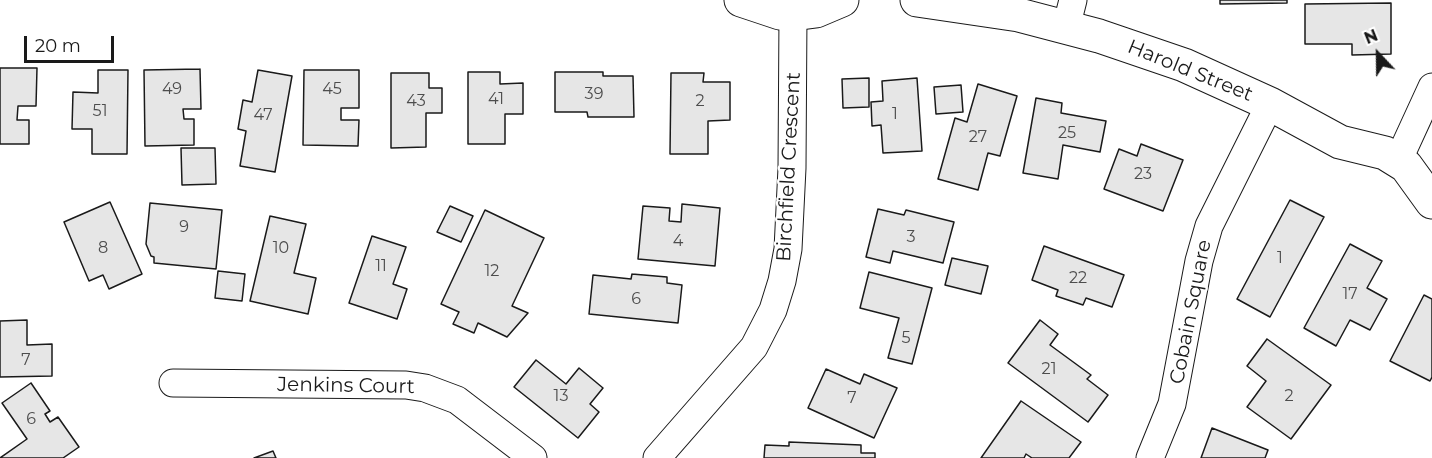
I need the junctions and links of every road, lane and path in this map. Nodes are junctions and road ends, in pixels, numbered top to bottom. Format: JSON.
{"nodes":[{"id":1,"x":741,"y":0,"type":"edge"},
{"id":2,"x":842,"y":0,"type":"edge"},
{"id":3,"x":917,"y":0,"type":"edge"},
{"id":4,"x":793,"y":14,"type":"junction"},
{"id":5,"x":1069,"y":14,"type":"edge"},
{"id":6,"x":1432,"y":87,"type":"edge"},
{"id":7,"x":1270,"y":104,"type":"junction"},
{"id":8,"x":1398,"y":161,"type":"junction"},
{"id":9,"x":1432,"y":202,"type":"edge"},
{"id":10,"x":173,"y":383,"type":"dead end"},
{"id":11,"x":533,"y":458,"type":"edge"},
{"id":12,"x":657,"y":458,"type":"edge"},
{"id":13,"x":1150,"y":458,"type":"edge"}],
"edges":[{"from":1,"to":4,"type":"street"},
{"from":2,"to":4,"type":"street"},
{"from":3,"to":5,"type":"street","name":"Harold Street"},
{"from":4,"to":12,"type":"street","name":"Birchfield Crescent"},
{"from":5,"to":7,"type":"street","name":"Harold Street"},
{"from":6,"to":8,"type":"street"},
{"from":7,"to":8,"type":"street","name":"Harold Street"},
{"from":7,"to":13,"type":"street","name":"Cobain Square"},
{"from":8,"to":9,"type":"street","name":"Harold Street"},
{"from":10,"to":11,"type":"street","name":"Jenkins Court"}]}
